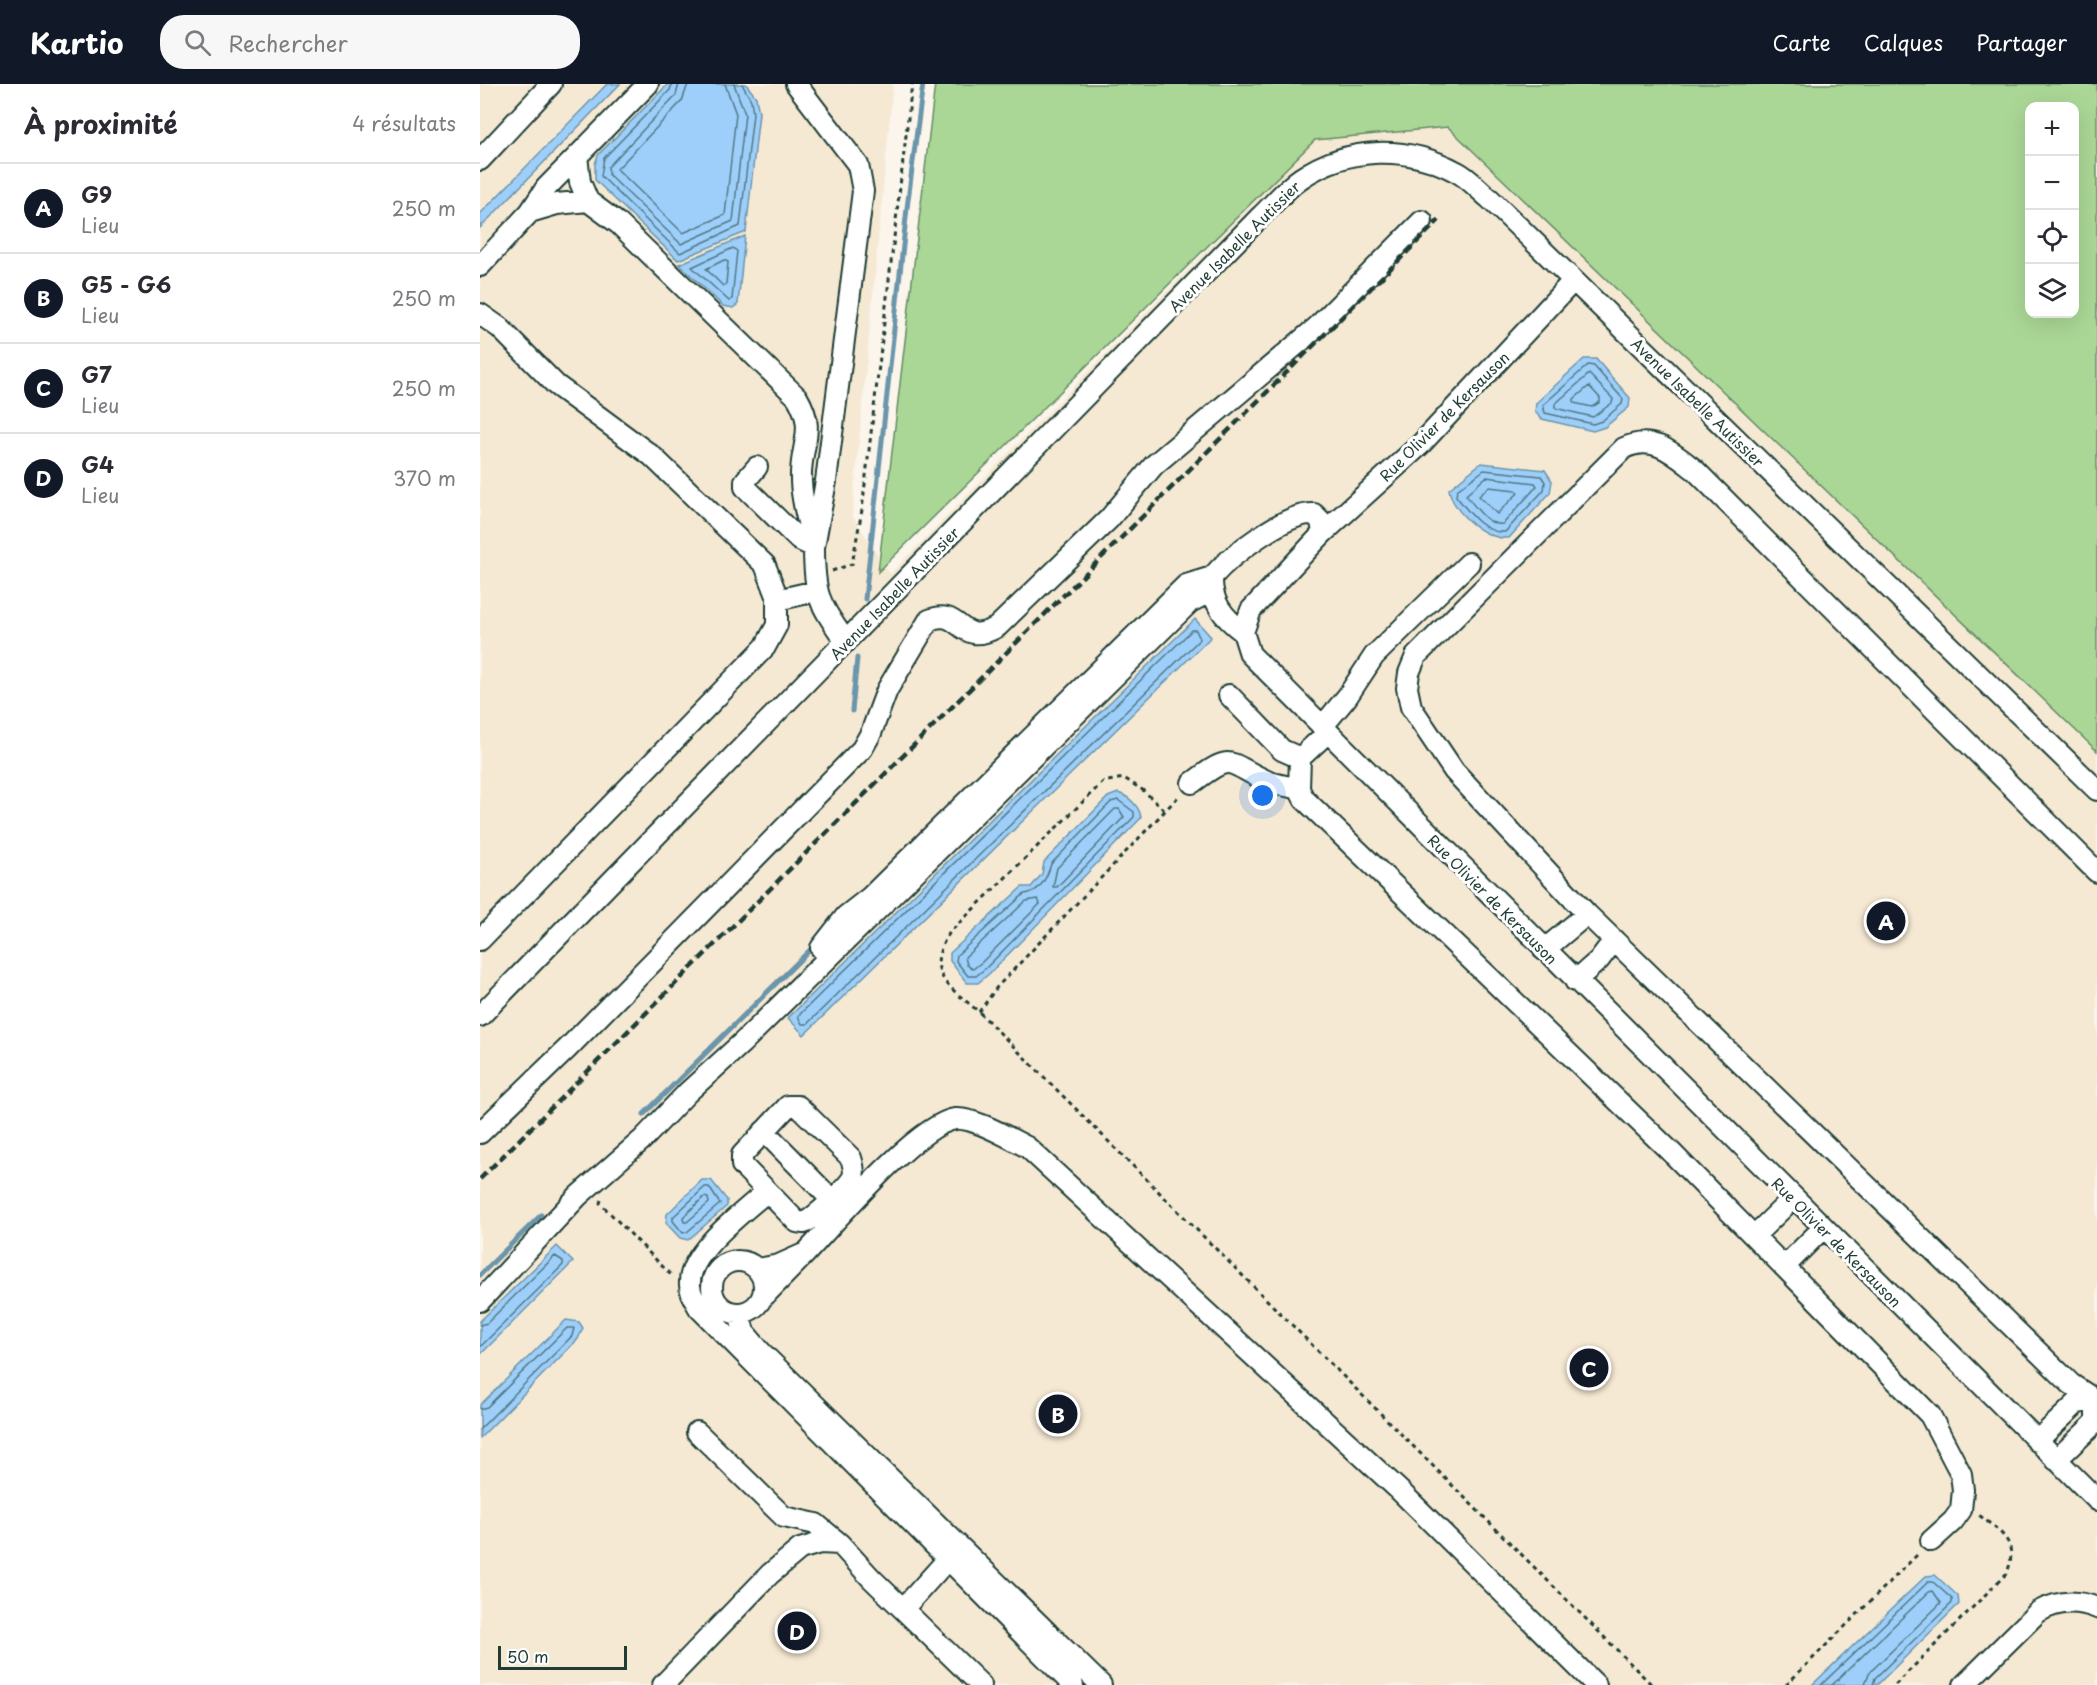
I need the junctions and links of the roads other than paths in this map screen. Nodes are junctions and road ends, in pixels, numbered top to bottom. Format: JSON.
{"nodes":[{"id":1,"x":551,"y":84,"type":"edge"},
{"id":2,"x":648,"y":84,"type":"edge"},
{"id":3,"x":796,"y":84,"type":"edge"},
{"id":4,"x":577,"y":156,"type":"junction"},
{"id":5,"x":480,"y":160,"type":"edge"},
{"id":6,"x":588,"y":201,"type":"junction"},
{"id":7,"x":530,"y":212,"type":"junction"},
{"id":8,"x":1422,"y":221,"type":"dead end"},
{"id":9,"x":480,"y":266,"type":"edge"},
{"id":10,"x":1573,"y":281,"type":"junction"},
{"id":11,"x":480,"y":314,"type":"edge"},
{"id":12,"x":757,"y":467,"type":"dead end"},
{"id":13,"x":1323,"y":533,"type":"junction"},
{"id":14,"x":814,"y":547,"type":"junction"},
{"id":15,"x":1469,"y":563,"type":"dead end"},
{"id":16,"x":815,"y":584,"type":"junction"},
{"id":17,"x":1212,"y":584,"type":"junction"},
{"id":18,"x":777,"y":600,"type":"junction"},
{"id":19,"x":1243,"y":632,"type":"junction"},
{"id":20,"x":846,"y":642,"type":"junction"},
{"id":21,"x":1229,"y":695,"type":"dead end"},
{"id":22,"x":1324,"y":730,"type":"junction"},
{"id":23,"x":1300,"y":758,"type":"junction"},
{"id":24,"x":1192,"y":783,"type":"road end"},
{"id":25,"x":1299,"y":789,"type":"junction"},
{"id":26,"x":2097,"y":790,"type":"edge"},
{"id":27,"x":2097,"y":872,"type":"edge"},
{"id":28,"x":1587,"y":914,"type":"junction"},
{"id":29,"x":480,"y":940,"type":"edge"},
{"id":30,"x":1614,"y":940,"type":"junction"},
{"id":31,"x":1544,"y":950,"type":"junction"},
{"id":32,"x":1575,"y":981,"type":"junction"},
{"id":33,"x":480,"y":1016,"type":"edge"},
{"id":34,"x":764,"y":1131,"type":"junction"},
{"id":35,"x":480,"y":1133,"type":"edge"},
{"id":36,"x":767,"y":1191,"type":"junction"},
{"id":37,"x":1793,"y":1198,"type":"junction"},
{"id":38,"x":831,"y":1199,"type":"junction"},
{"id":39,"x":1823,"y":1228,"type":"junction"},
{"id":40,"x":1754,"y":1236,"type":"junction"},
{"id":41,"x":806,"y":1253,"type":"junction"},
{"id":42,"x":1784,"y":1267,"type":"junction"},
{"id":43,"x":758,"y":1269,"type":"junction"},
{"id":44,"x":763,"y":1297,"type":"junction"},
{"id":45,"x":480,"y":1301,"type":"edge"},
{"id":46,"x":739,"y":1313,"type":"junction"},
{"id":47,"x":2097,"y":1400,"type":"edge"},
{"id":48,"x":697,"y":1432,"type":"dead end"},
{"id":49,"x":2037,"y":1441,"type":"junction"},
{"id":50,"x":2056,"y":1460,"type":"junction"},
{"id":51,"x":2097,"y":1500,"type":"edge"},
{"id":52,"x":1931,"y":1541,"type":"road end"},
{"id":53,"x":840,"y":1544,"type":"junction"},
{"id":54,"x":947,"y":1560,"type":"junction"},
{"id":55,"x":2097,"y":1608,"type":"edge"},
{"id":56,"x":903,"y":1609,"type":"junction"},
{"id":57,"x":663,"y":1685,"type":"edge"},
{"id":58,"x":981,"y":1685,"type":"edge"},
{"id":59,"x":1073,"y":1685,"type":"edge"},
{"id":60,"x":1101,"y":1685,"type":"edge"},
{"id":61,"x":1596,"y":1685,"type":"edge"},
{"id":62,"x":1964,"y":1685,"type":"edge"}],
"edges":[{"from":1,"to":5,"type":"street"},
{"from":2,"to":4,"type":"street"},
{"from":3,"to":14,"type":"street"},
{"from":4,"to":6,"type":"street"},
{"from":4,"to":7,"type":"street"},
{"from":6,"to":7,"type":"street"},
{"from":6,"to":14,"type":"street"},
{"from":7,"to":9,"type":"street"},
{"from":8,"to":35,"type":"street"},
{"from":10,"to":13,"type":"street","name":"Rue Olivier de Kersauson"},
{"from":10,"to":20,"type":"street","name":"Avenue Isabelle Autissier"},
{"from":10,"to":26,"type":"street","name":"Avenue Isabelle Autissier"},
{"from":11,"to":18,"type":"street"},
{"from":12,"to":14,"type":"street"},
{"from":13,"to":17,"type":"street"},
{"from":13,"to":19,"type":"street","name":"Rue Olivier de Kersauson"},
{"from":14,"to":16,"type":"street"},
{"from":15,"to":22,"type":"street"},
{"from":16,"to":18,"type":"street"},
{"from":16,"to":20,"type":"street"},
{"from":17,"to":19,"type":"street"},
{"from":17,"to":45,"type":"street"},
{"from":18,"to":29,"type":"street"},
{"from":19,"to":22,"type":"street","name":"Rue Olivier de Kersauson"},
{"from":20,"to":33,"type":"street","name":"Avenue Isabelle Autissier"},
{"from":21,"to":23,"type":"street"},
{"from":22,"to":23,"type":"street"},
{"from":22,"to":31,"type":"street","name":"Rue Olivier de Kersauson"},
{"from":23,"to":25,"type":"street"},
{"from":24,"to":25,"type":"street"},
{"from":25,"to":40,"type":"street"},
{"from":27,"to":28,"type":"street"},
{"from":28,"to":30,"type":"street"},
{"from":28,"to":31,"type":"street"},
{"from":30,"to":32,"type":"street"},
{"from":30,"to":47,"type":"street"},
{"from":31,"to":32,"type":"street","name":"Rue Olivier de Kersauson"},
{"from":32,"to":37,"type":"street","name":"Rue Olivier de Kersauson"},
{"from":34,"to":36,"type":"street"},
{"from":34,"to":38,"type":"street"},
{"from":34,"to":38,"type":"street"},
{"from":36,"to":38,"type":"street"},
{"from":36,"to":54,"type":"street"},
{"from":37,"to":39,"type":"street","name":"Rue Olivier de Kersauson"},
{"from":37,"to":40,"type":"street"},
{"from":39,"to":42,"type":"street"},
{"from":39,"to":49,"type":"street","name":"Rue Olivier de Kersauson"},
{"from":40,"to":42,"type":"street"},
{"from":41,"to":43,"type":"street"},
{"from":41,"to":44,"type":"street"},
{"from":41,"to":61,"type":"street"},
{"from":42,"to":52,"type":"street"},
{"from":43,"to":44,"type":"street"},
{"from":43,"to":46,"type":"street"},
{"from":44,"to":46,"type":"street"},
{"from":46,"to":60,"type":"street"},
{"from":47,"to":49,"type":"street"},
{"from":47,"to":50,"type":"street"},
{"from":48,"to":53,"type":"street"},
{"from":49,"to":50,"type":"street","name":"Rue Olivier de Kersauson"},
{"from":50,"to":51,"type":"street","name":"Rue Olivier de Kersauson"},
{"from":53,"to":56,"type":"street"},
{"from":53,"to":57,"type":"street"},
{"from":54,"to":56,"type":"street"},
{"from":54,"to":59,"type":"street"},
{"from":55,"to":62,"type":"street"},
{"from":56,"to":58,"type":"street"}]}
